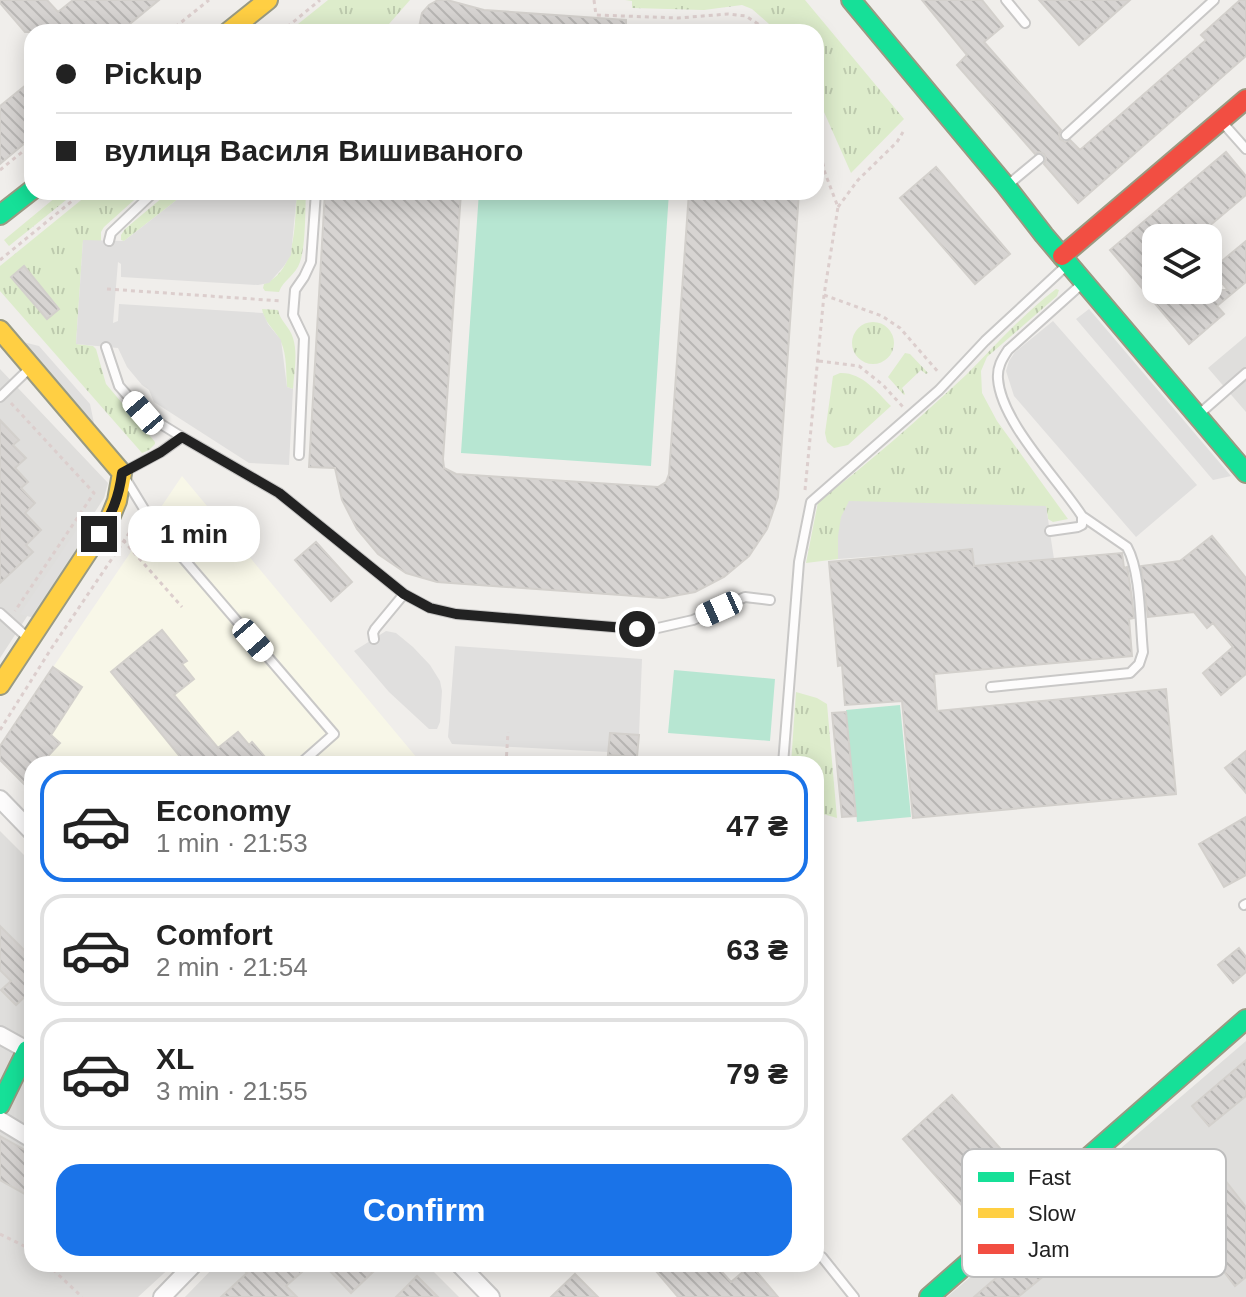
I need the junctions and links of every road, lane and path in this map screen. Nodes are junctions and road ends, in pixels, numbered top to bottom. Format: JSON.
{"nodes":[{"id":1,"x":209,"y":0,"type":"edge"},
{"id":2,"x":268,"y":0,"type":"edge"},
{"id":3,"x":320,"y":0,"type":"edge"},
{"id":4,"x":594,"y":0,"type":"edge"},
{"id":5,"x":851,"y":0,"type":"edge"},
{"id":6,"x":1006,"y":0,"type":"edge"},
{"id":7,"x":1214,"y":0,"type":"edge"},
{"id":8,"x":1025,"y":23,"type":"dead end"},
{"id":9,"x":179,"y":24,"type":"edge"},
{"id":10,"x":238,"y":24,"type":"edge"},
{"id":11,"x":291,"y":24,"type":"edge"},
{"id":12,"x":758,"y":24,"type":"edge"},
{"id":13,"x":1246,"y":99,"type":"edge"},
{"id":14,"x":1221,"y":121,"type":"junction"},
{"id":15,"x":903,"y":132,"type":"dead end"},
{"id":16,"x":1066,"y":135,"type":"dead end"},
{"id":17,"x":1246,"y":149,"type":"edge"},
{"id":18,"x":24,"y":150,"type":"edge"},
{"id":19,"x":1039,"y":159,"type":"dead end"},
{"id":20,"x":824,"y":169,"type":"edge"},
{"id":21,"x":0,"y":170,"type":"edge"},
{"id":22,"x":1006,"y":186,"type":"junction"},
{"id":23,"x":24,"y":196,"type":"edge"},
{"id":24,"x":73,"y":200,"type":"edge"},
{"id":25,"x":146,"y":200,"type":"edge"},
{"id":26,"x":315,"y":200,"type":"edge"},
{"id":27,"x":838,"y":207,"type":"junction"},
{"id":28,"x":0,"y":215,"type":"edge"},
{"id":29,"x":109,"y":241,"type":"dead end"},
{"id":30,"x":0,"y":260,"type":"edge"},
{"id":31,"x":1066,"y":260,"type":"junction"},
{"id":32,"x":1084,"y":282,"type":"junction"},
{"id":33,"x":107,"y":289,"type":"dead end"},
{"id":34,"x":824,"y":295,"type":"junction"},
{"id":35,"x":280,"y":301,"type":"dead end"},
{"id":36,"x":0,"y":330,"type":"edge"},
{"id":37,"x":106,"y":347,"type":"dead end"},
{"id":38,"x":818,"y":361,"type":"junction"},
{"id":39,"x":946,"y":364,"type":"dead end"},
{"id":40,"x":31,"y":366,"type":"junction"},
{"id":41,"x":1246,"y":373,"type":"edge"},
{"id":42,"x":1,"y":395,"type":"edge"},
{"id":43,"x":903,"y":407,"type":"dead end"},
{"id":44,"x":21,"y":414,"type":"dead end"},
{"id":45,"x":1197,"y":416,"type":"junction"},
{"id":46,"x":182,"y":437,"type":"junction"},
{"id":47,"x":299,"y":455,"type":"dead end"},
{"id":48,"x":122,"y":473,"type":"junction"},
{"id":49,"x":1246,"y":473,"type":"edge"},
{"id":50,"x":816,"y":483,"type":"dead end"},
{"id":51,"x":145,"y":510,"type":"junction"},
{"id":52,"x":1082,"y":516,"type":"junction"},
{"id":53,"x":1050,"y":531,"type":"dead end"},
{"id":54,"x":124,"y":541,"type":"junction"},
{"id":55,"x":404,"y":594,"type":"junction"},
{"id":56,"x":770,"y":600,"type":"dead end"},
{"id":57,"x":182,"y":607,"type":"dead end"},
{"id":58,"x":0,"y":613,"type":"edge"},
{"id":59,"x":9,"y":620,"type":"junction"},
{"id":60,"x":374,"y":639,"type":"dead end"},
{"id":61,"x":30,"y":640,"type":"junction"},
{"id":62,"x":0,"y":685,"type":"edge"},
{"id":63,"x":991,"y":687,"type":"dead end"},
{"id":64,"x":0,"y":730,"type":"edge"},
{"id":65,"x":508,"y":732,"type":"dead end"},
{"id":66,"x":309,"y":756,"type":"edge"},
{"id":67,"x":506,"y":756,"type":"edge"},
{"id":68,"x":784,"y":756,"type":"edge"},
{"id":69,"x":0,"y":799,"type":"edge"},
{"id":70,"x":24,"y":824,"type":"edge"},
{"id":71,"x":1246,"y":1019,"type":"edge"},
{"id":72,"x":0,"y":1035,"type":"edge"},
{"id":73,"x":24,"y":1049,"type":"edge"},
{"id":74,"x":24,"y":1061,"type":"edge"},
{"id":75,"x":0,"y":1105,"type":"edge"},
{"id":76,"x":0,"y":1120,"type":"edge"},
{"id":77,"x":24,"y":1135,"type":"edge"},
{"id":78,"x":1098,"y":1149,"type":"edge"},
{"id":79,"x":0,"y":1234,"type":"edge"},
{"id":80,"x":24,"y":1246,"type":"edge"},
{"id":81,"x":824,"y":1260,"type":"edge"},
{"id":82,"x":962,"y":1268,"type":"edge"},
{"id":83,"x":55,"y":1272,"type":"edge"},
{"id":84,"x":186,"y":1272,"type":"edge"},
{"id":85,"x":467,"y":1272,"type":"edge"},
{"id":86,"x":82,"y":1297,"type":"edge"},
{"id":87,"x":162,"y":1297,"type":"edge"},
{"id":88,"x":491,"y":1297,"type":"edge"},
{"id":89,"x":854,"y":1297,"type":"edge"},
{"id":90,"x":929,"y":1297,"type":"edge"}],
"edges":[{"from":1,"to":9,"type":"path"},
{"from":2,"to":10,"type":"street"},
{"from":3,"to":11,"type":"path"},
{"from":4,"to":12,"type":"path"},
{"from":5,"to":22,"type":"street"},
{"from":6,"to":8,"type":"lane"},
{"from":7,"to":16,"type":"lane"},
{"from":13,"to":14,"type":"street"},
{"from":14,"to":17,"type":"lane"},
{"from":14,"to":31,"type":"street"},
{"from":15,"to":27,"type":"path"},
{"from":18,"to":21,"type":"path"},
{"from":19,"to":22,"type":"lane"},
{"from":20,"to":27,"type":"path"},
{"from":22,"to":31,"type":"street"},
{"from":23,"to":28,"type":"street"},
{"from":24,"to":30,"type":"path"},
{"from":25,"to":29,"type":"lane"},
{"from":26,"to":47,"type":"lane"},
{"from":27,"to":34,"type":"path"},
{"from":31,"to":32,"type":"street"},
{"from":31,"to":68,"type":"lane"},
{"from":32,"to":45,"type":"street"},
{"from":32,"to":52,"type":"lane"},
{"from":33,"to":35,"type":"path"},
{"from":34,"to":38,"type":"path"},
{"from":34,"to":39,"type":"path"},
{"from":36,"to":40,"type":"street"},
{"from":37,"to":46,"type":"lane"},
{"from":38,"to":43,"type":"path"},
{"from":38,"to":50,"type":"path"},
{"from":40,"to":42,"type":"lane"},
{"from":40,"to":48,"type":"street"},
{"from":41,"to":45,"type":"lane"},
{"from":44,"to":59,"type":"path"},
{"from":45,"to":49,"type":"street"},
{"from":46,"to":48,"type":"lane"},
{"from":46,"to":55,"type":"lane"},
{"from":48,"to":51,"type":"lane"},
{"from":48,"to":61,"type":"street"},
{"from":51,"to":54,"type":"path"},
{"from":51,"to":66,"type":"lane"},
{"from":52,"to":53,"type":"lane"},
{"from":52,"to":63,"type":"lane"},
{"from":54,"to":57,"type":"path"},
{"from":54,"to":64,"type":"path"},
{"from":55,"to":56,"type":"lane"},
{"from":55,"to":60,"type":"lane"},
{"from":58,"to":59,"type":"lane"},
{"from":59,"to":61,"type":"lane"},
{"from":61,"to":62,"type":"street"},
{"from":65,"to":67,"type":"path"},
{"from":69,"to":70,"type":"street"},
{"from":71,"to":78,"type":"street"},
{"from":72,"to":73,"type":"street"},
{"from":74,"to":75,"type":"street"},
{"from":76,"to":77,"type":"street"},
{"from":79,"to":80,"type":"path"},
{"from":81,"to":89,"type":"lane"},
{"from":82,"to":90,"type":"street"},
{"from":83,"to":86,"type":"path"},
{"from":84,"to":87,"type":"street"},
{"from":85,"to":88,"type":"street"}]}
